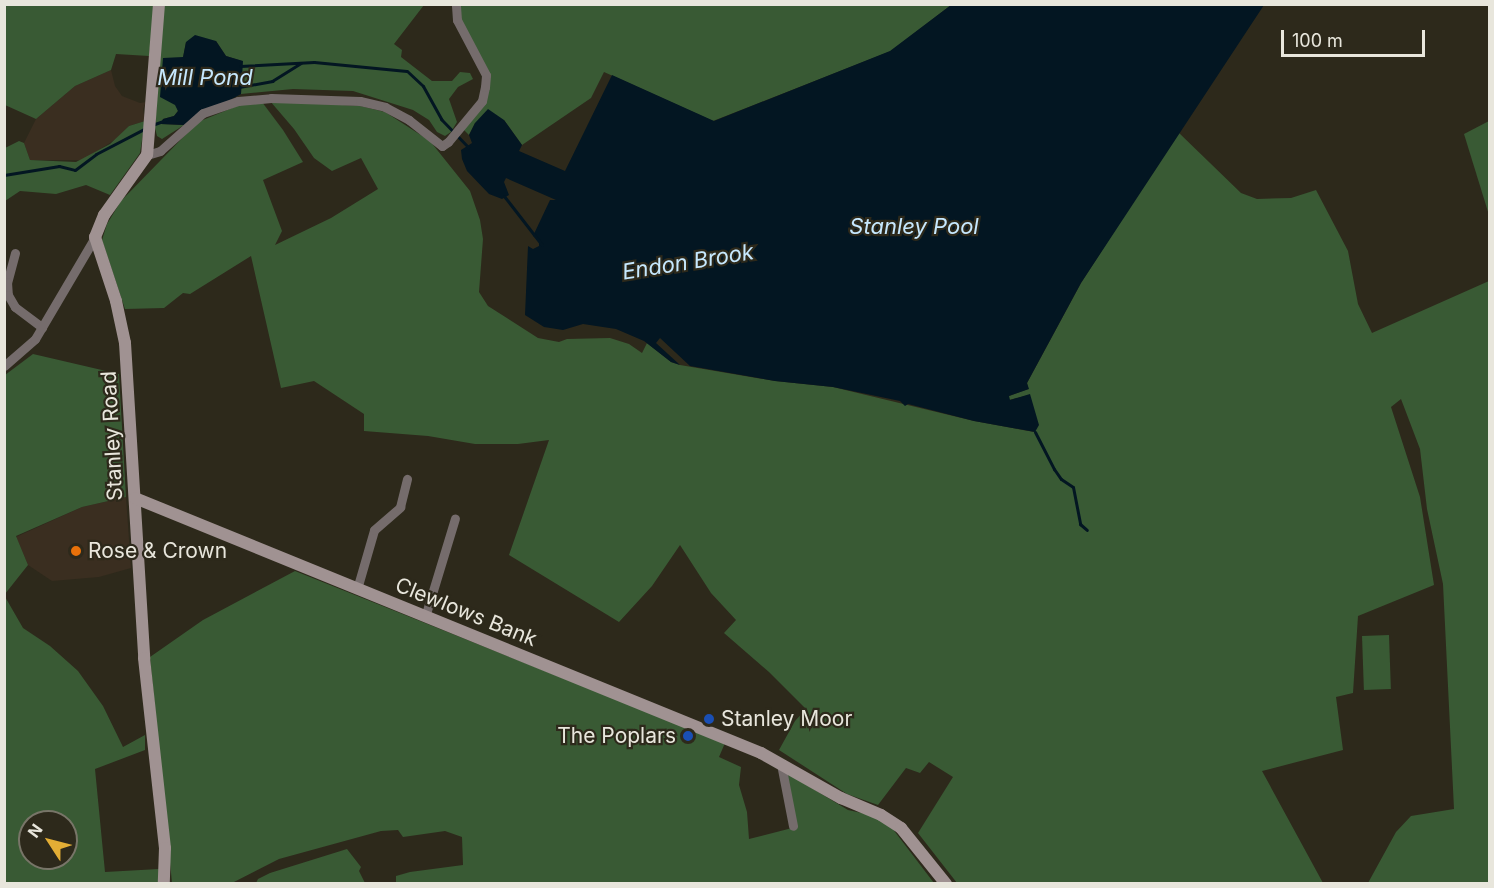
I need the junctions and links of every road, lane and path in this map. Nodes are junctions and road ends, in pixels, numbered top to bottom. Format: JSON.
{"nodes":[{"id":1,"x":159,"y":4,"type":"edge"},
{"id":2,"x":456,"y":4,"type":"edge"},
{"id":3,"x":147,"y":155,"type":"junction"},
{"id":4,"x":95,"y":237,"type":"junction"},
{"id":5,"x":15,"y":254,"type":"dead end"},
{"id":6,"x":6,"y":296,"type":"edge"},
{"id":7,"x":42,"y":327,"type":"junction"},
{"id":8,"x":4,"y":366,"type":"edge"},
{"id":9,"x":407,"y":479,"type":"dead end"},
{"id":10,"x":135,"y":498,"type":"junction"},
{"id":11,"x":455,"y":518,"type":"dead end"},
{"id":12,"x":357,"y":589,"type":"junction"},
{"id":13,"x":425,"y":617,"type":"junction"},
{"id":14,"x":781,"y":764,"type":"junction"},
{"id":15,"x":793,"y":826,"type":"dead end"},
{"id":16,"x":164,"y":884,"type":"edge"},
{"id":17,"x":946,"y":884,"type":"edge"}],
"edges":[{"from":1,"to":3,"type":"street"},
{"from":2,"to":3,"type":"street"},
{"from":3,"to":4,"type":"street"},
{"from":4,"to":7,"type":"street"},
{"from":4,"to":10,"type":"street","name":"Stanley Road"},
{"from":5,"to":6,"type":"street"},
{"from":6,"to":7,"type":"street"},
{"from":7,"to":8,"type":"street"},
{"from":9,"to":12,"type":"street"},
{"from":10,"to":12,"type":"street","name":"Clewlows Bank"},
{"from":10,"to":16,"type":"street","name":"Stanley Road"},
{"from":11,"to":13,"type":"street"},
{"from":12,"to":13,"type":"street","name":"Clewlows Bank"},
{"from":13,"to":14,"type":"street","name":"Clewlows Bank"},
{"from":14,"to":15,"type":"street"},
{"from":14,"to":17,"type":"street","name":"Clewlows Bank"}]}
